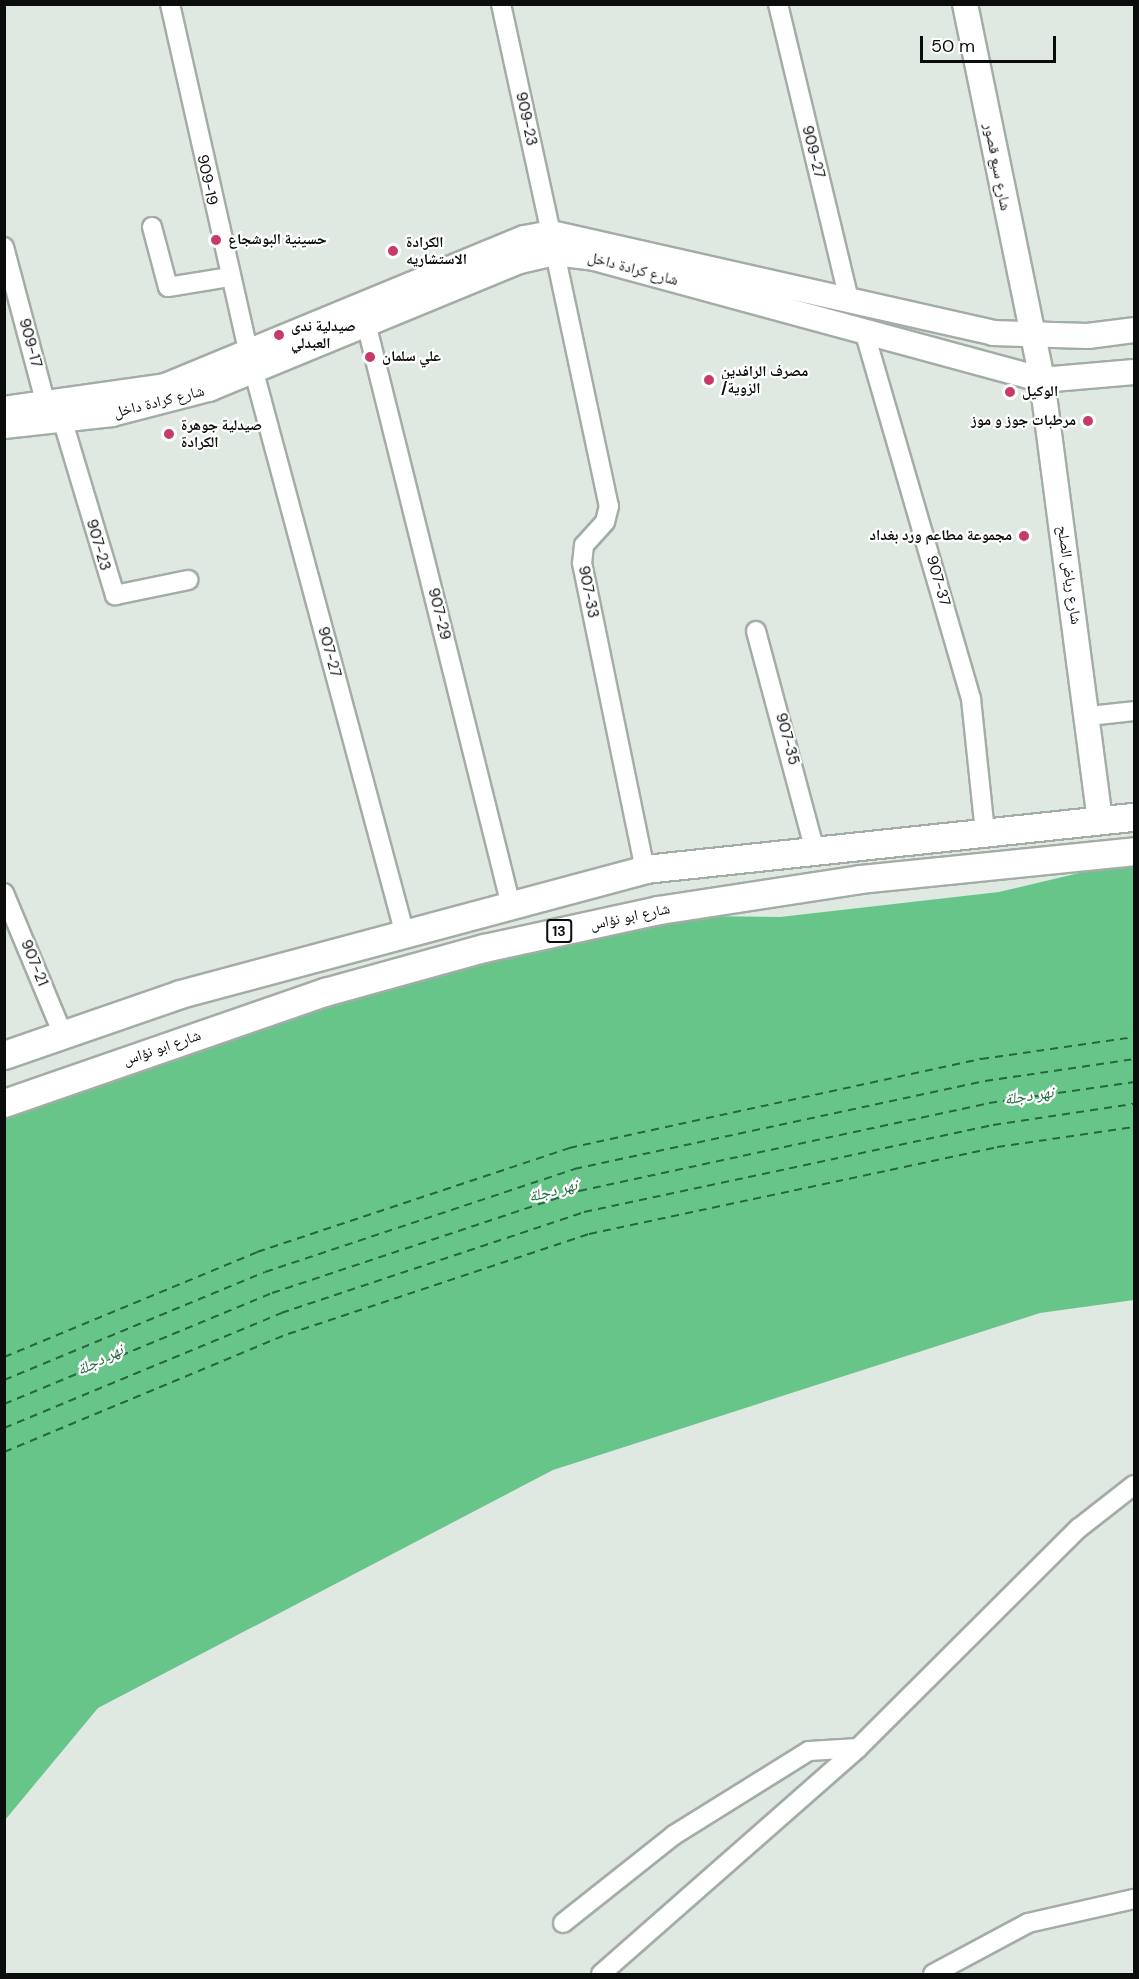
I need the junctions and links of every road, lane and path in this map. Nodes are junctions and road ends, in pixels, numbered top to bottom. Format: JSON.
{"nodes":[{"id":1,"x":170,"y":4,"type":"edge"},
{"id":2,"x":501,"y":4,"type":"edge"},
{"id":3,"x":778,"y":4,"type":"edge"},
{"id":4,"x":965,"y":4,"type":"edge"},
{"id":5,"x":152,"y":227,"type":"dead end"},
{"id":6,"x":553,"y":243,"type":"junction"},
{"id":7,"x":4,"y":247,"type":"edge"},
{"id":8,"x":230,"y":278,"type":"junction"},
{"id":9,"x":849,"y":299,"type":"junction"},
{"id":10,"x":367,"y":327,"type":"junction"},
{"id":11,"x":1029,"y":330,"type":"junction"},
{"id":12,"x":1134,"y":330,"type":"edge"},
{"id":13,"x":866,"y":334,"type":"junction"},
{"id":14,"x":252,"y":363,"type":"junction"},
{"id":15,"x":1134,"y":372,"type":"edge"},
{"id":16,"x":1042,"y":380,"type":"junction"},
{"id":17,"x":46,"y":405,"type":"junction"},
{"id":18,"x":4,"y":408,"type":"edge"},
{"id":19,"x":63,"y":422,"type":"junction"},
{"id":20,"x":4,"y":426,"type":"edge"},
{"id":21,"x":188,"y":580,"type":"dead end"},
{"id":22,"x":756,"y":631,"type":"dead end"},
{"id":23,"x":1134,"y":711,"type":"edge"},
{"id":24,"x":1089,"y":716,"type":"junction"},
{"id":25,"x":1134,"y":818,"type":"edge"},
{"id":26,"x":1100,"y":821,"type":"junction"},
{"id":27,"x":984,"y":832,"type":"junction"},
{"id":28,"x":814,"y":848,"type":"junction"},
{"id":29,"x":1134,"y":852,"type":"edge"},
{"id":30,"x":645,"y":869,"type":"junction"},
{"id":31,"x":4,"y":893,"type":"edge"},
{"id":32,"x":510,"y":902,"type":"junction"},
{"id":33,"x":404,"y":931,"type":"junction"},
{"id":34,"x":62,"y":1032,"type":"junction"},
{"id":35,"x":4,"y":1055,"type":"edge"},
{"id":36,"x":4,"y":1103,"type":"edge"},
{"id":37,"x":1134,"y":1485,"type":"edge"},
{"id":38,"x":858,"y":1748,"type":"junction"},
{"id":39,"x":1134,"y":1899,"type":"edge"},
{"id":40,"x":563,"y":1923,"type":"dead end"},
{"id":41,"x":602,"y":1974,"type":"edge"},
{"id":42,"x":933,"y":1974,"type":"edge"}],
"edges":[{"from":1,"to":8,"type":"street","name":"909-19"},
{"from":2,"to":6,"type":"street","name":"909-23"},
{"from":3,"to":9,"type":"street","name":"909-27"},
{"from":4,"to":11,"type":"main road","name":"شارع سبع قصور"},
{"from":5,"to":8,"type":"street"},
{"from":6,"to":9,"type":"main road","name":"شارع كرادة داخل"},
{"from":6,"to":10,"type":"main road","name":"شارع كرادة داخل"},
{"from":6,"to":13,"type":"main road","name":"شارع كرادة داخل"},
{"from":6,"to":14,"type":"main road","name":"شارع كرادة داخل"},
{"from":6,"to":30,"type":"street","name":"907-33"},
{"from":7,"to":17,"type":"street","name":"909-17"},
{"from":8,"to":14,"type":"street","name":"909-19"},
{"from":9,"to":11,"type":"main road","name":"شارع كرادة داخل"},
{"from":10,"to":14,"type":"main road","name":"شارع كرادة داخل"},
{"from":10,"to":32,"type":"street","name":"907-29"},
{"from":11,"to":12,"type":"main road","name":"شارع كرادة داخل"},
{"from":11,"to":16,"type":"main road","name":"شارع رياض الصلح"},
{"from":13,"to":16,"type":"main road","name":"شارع كرادة داخل"},
{"from":13,"to":27,"type":"street","name":"907-37"},
{"from":14,"to":17,"type":"main road","name":"شارع كرادة داخل"},
{"from":14,"to":19,"type":"main road","name":"شارع كرادة داخل"},
{"from":14,"to":33,"type":"street","name":"907-27"},
{"from":15,"to":16,"type":"main road","name":"شارع كرادة داخل"},
{"from":16,"to":24,"type":"main road","name":"شارع رياض الصلح"},
{"from":17,"to":18,"type":"main road","name":"شارع كرادة داخل"},
{"from":19,"to":20,"type":"main road","name":"شارع كرادة داخل"},
{"from":19,"to":21,"type":"street","name":"907-23"},
{"from":22,"to":28,"type":"street","name":"907-35"},
{"from":23,"to":24,"type":"street"},
{"from":24,"to":26,"type":"main road","name":"شارع رياض الصلح"},
{"from":25,"to":26,"type":"main road"},
{"from":26,"to":27,"type":"main road"},
{"from":27,"to":28,"type":"main road"},
{"from":28,"to":30,"type":"main road"},
{"from":29,"to":36,"type":"main road","name":"شارع ابو نؤاس","number":"13"},
{"from":30,"to":32,"type":"main road"},
{"from":31,"to":34,"type":"street","name":"907-21"},
{"from":32,"to":33,"type":"main road"},
{"from":33,"to":34,"type":"main road"},
{"from":34,"to":35,"type":"main road"},
{"from":37,"to":38,"type":"street"},
{"from":38,"to":40,"type":"street"},
{"from":38,"to":41,"type":"street"},
{"from":39,"to":42,"type":"street"}]}
